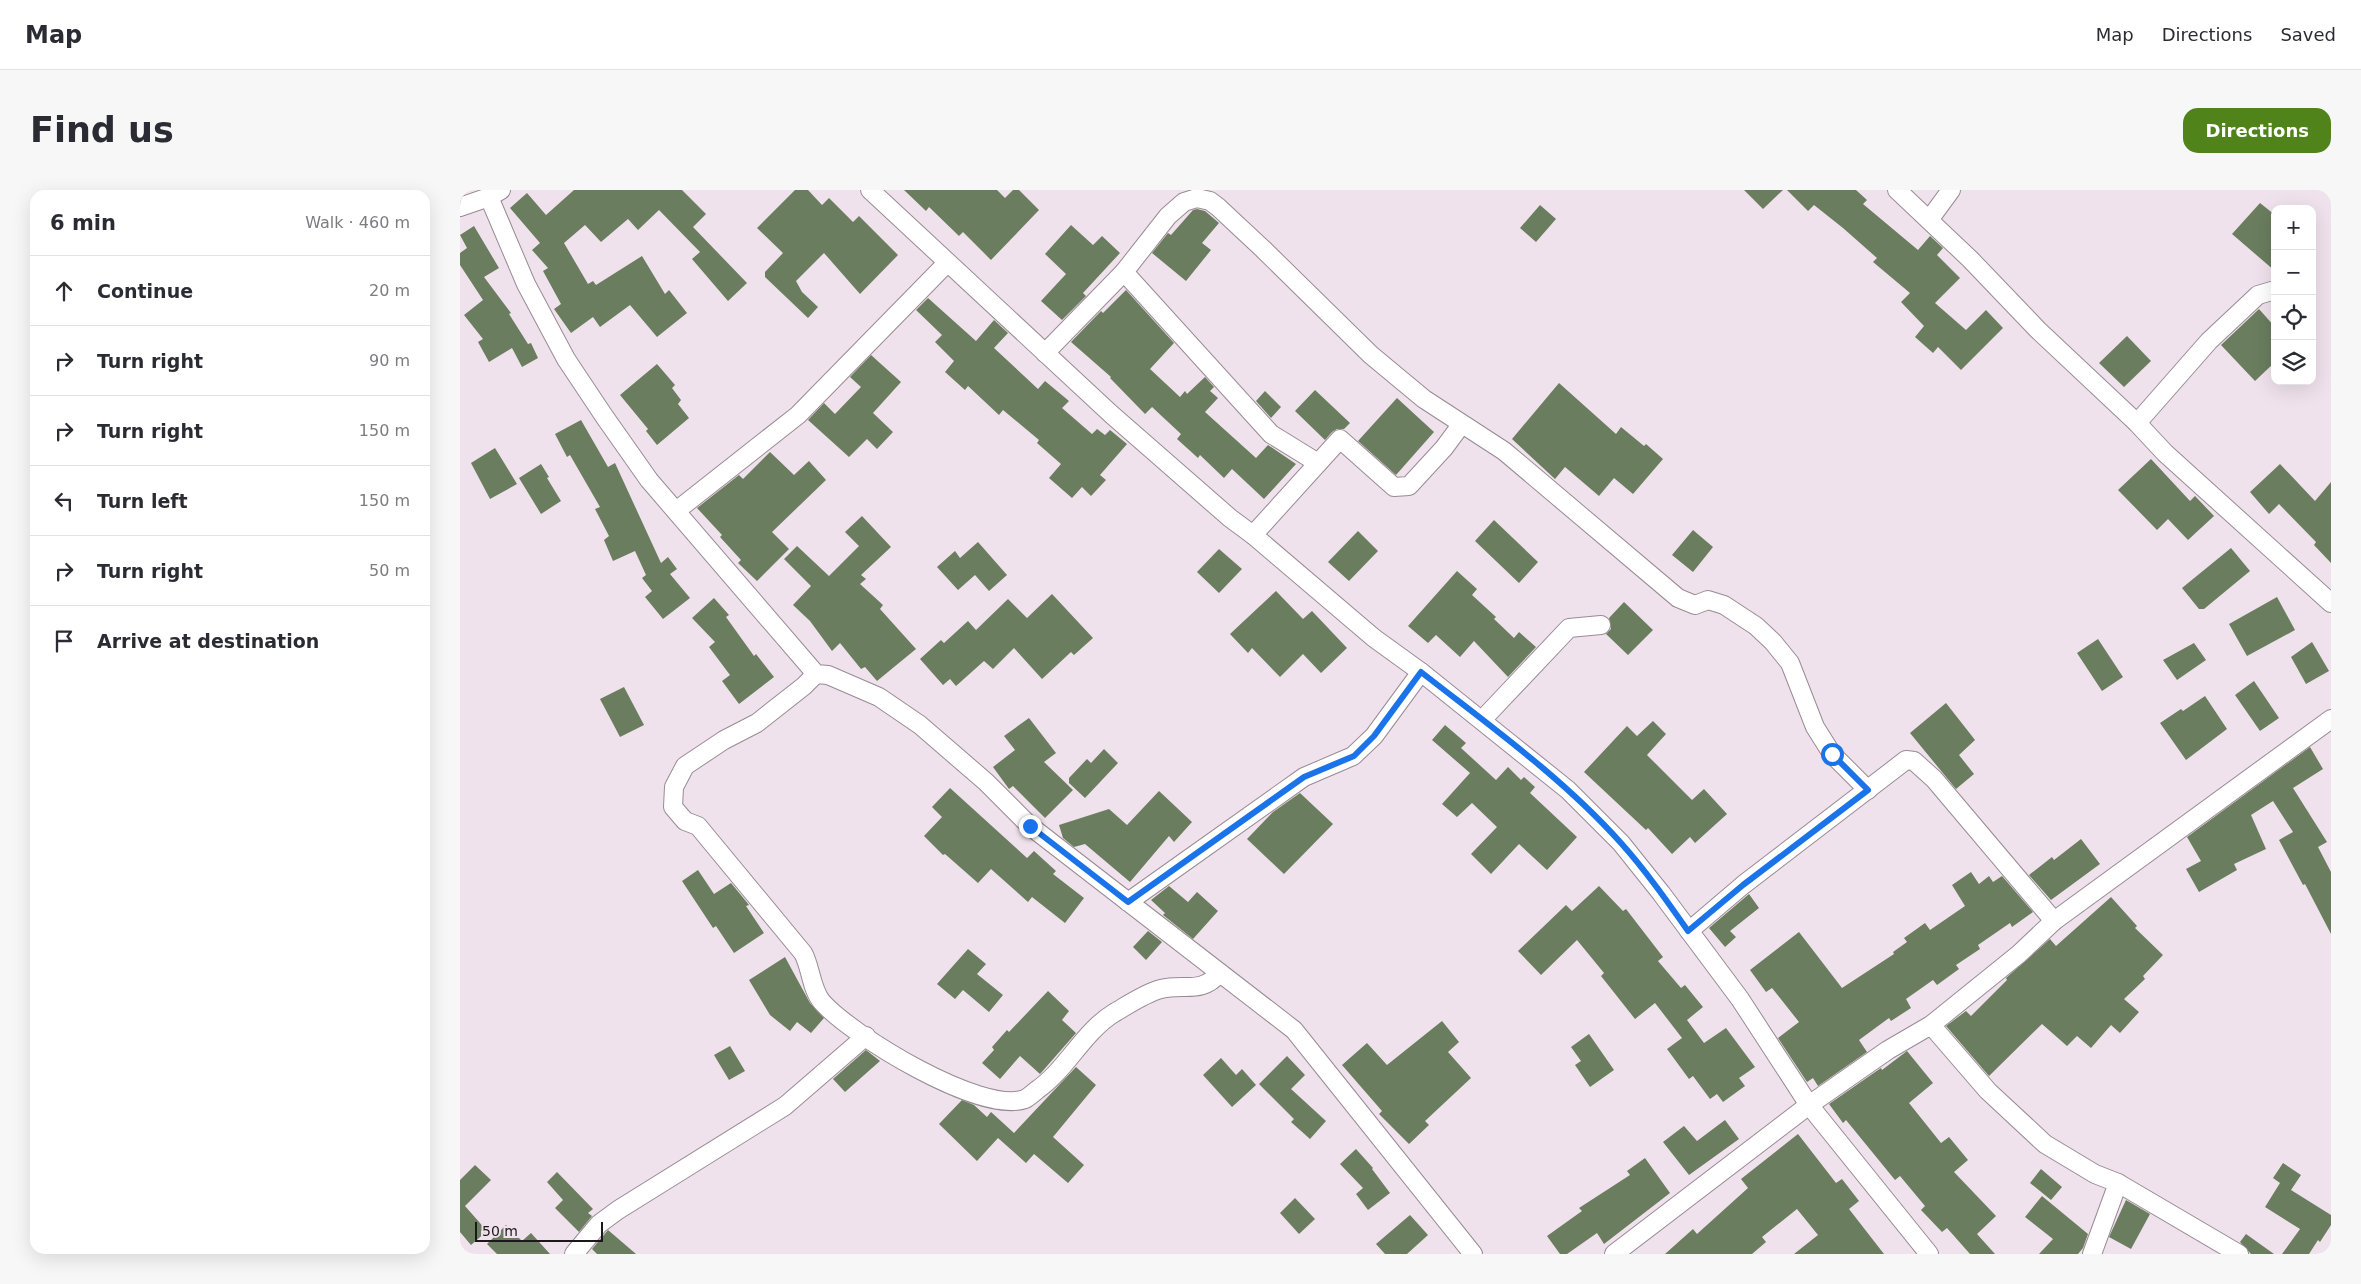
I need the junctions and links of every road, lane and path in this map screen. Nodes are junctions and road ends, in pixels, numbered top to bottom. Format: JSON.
{"nodes":[{"id":1,"x":870,"y":190,"type":"edge"},
{"id":2,"x":1897,"y":190,"type":"edge"},
{"id":3,"x":1951,"y":190,"type":"edge"},
{"id":4,"x":495,"y":194,"type":"edge"},
{"id":5,"x":460,"y":207,"type":"edge"},
{"id":6,"x":1929,"y":220,"type":"junction"},
{"id":7,"x":947,"y":263,"type":"junction"},
{"id":8,"x":1124,"y":272,"type":"junction"},
{"id":9,"x":2271,"y":291,"type":"edge"},
{"id":10,"x":1045,"y":354,"type":"junction"},
{"id":11,"x":2137,"y":422,"type":"junction"},
{"id":12,"x":1461,"y":425,"type":"junction"},
{"id":13,"x":1318,"y":463,"type":"junction"},
{"id":14,"x":676,"y":510,"type":"junction"},
{"id":15,"x":1253,"y":535,"type":"junction"},
{"id":16,"x":2331,"y":603,"type":"edge"},
{"id":17,"x":1601,"y":625,"type":"dead end"},
{"id":18,"x":1421,"y":672,"type":"junction"},
{"id":19,"x":816,"y":674,"type":"junction"},
{"id":20,"x":2331,"y":719,"type":"edge"},
{"id":21,"x":1482,"y":720,"type":"junction"},
{"id":22,"x":1868,"y":790,"type":"junction"},
{"id":23,"x":1128,"y":902,"type":"junction"},
{"id":24,"x":2054,"y":921,"type":"junction"},
{"id":25,"x":1688,"y":931,"type":"junction"},
{"id":26,"x":1220,"y":973,"type":"junction"},
{"id":27,"x":1930,"y":1025,"type":"junction"},
{"id":28,"x":866,"y":1036,"type":"junction"},
{"id":29,"x":1809,"y":1105,"type":"junction"},
{"id":30,"x":2118,"y":1183,"type":"junction"},
{"id":31,"x":574,"y":1254,"type":"edge"},
{"id":32,"x":1473,"y":1254,"type":"edge"},
{"id":33,"x":1614,"y":1254,"type":"edge"},
{"id":34,"x":1928,"y":1254,"type":"edge"},
{"id":35,"x":2092,"y":1254,"type":"edge"},
{"id":36,"x":2239,"y":1254,"type":"edge"}],
"edges":[{"from":1,"to":7,"type":"street"},
{"from":2,"to":6,"type":"street"},
{"from":3,"to":6,"type":"street"},
{"from":4,"to":5,"type":"street"},
{"from":4,"to":14,"type":"street"},
{"from":6,"to":11,"type":"street"},
{"from":7,"to":10,"type":"street"},
{"from":7,"to":14,"type":"street"},
{"from":8,"to":10,"type":"street"},
{"from":8,"to":12,"type":"street"},
{"from":8,"to":13,"type":"street"},
{"from":9,"to":11,"type":"street"},
{"from":10,"to":15,"type":"street"},
{"from":11,"to":16,"type":"street"},
{"from":12,"to":13,"type":"street"},
{"from":12,"to":22,"type":"street"},
{"from":13,"to":15,"type":"street"},
{"from":14,"to":19,"type":"street"},
{"from":15,"to":18,"type":"street"},
{"from":17,"to":21,"type":"street"},
{"from":18,"to":21,"type":"street"},
{"from":18,"to":23,"type":"street"},
{"from":19,"to":23,"type":"street"},
{"from":19,"to":28,"type":"street"},
{"from":20,"to":24,"type":"street"},
{"from":21,"to":25,"type":"street"},
{"from":22,"to":24,"type":"street"},
{"from":22,"to":25,"type":"street"},
{"from":23,"to":26,"type":"street"},
{"from":24,"to":27,"type":"street"},
{"from":25,"to":29,"type":"street"},
{"from":26,"to":28,"type":"street"},
{"from":26,"to":32,"type":"street"},
{"from":27,"to":29,"type":"street"},
{"from":27,"to":30,"type":"street"},
{"from":28,"to":31,"type":"street"},
{"from":29,"to":33,"type":"street"},
{"from":29,"to":34,"type":"street"},
{"from":30,"to":35,"type":"street"},
{"from":30,"to":36,"type":"street"}]}
